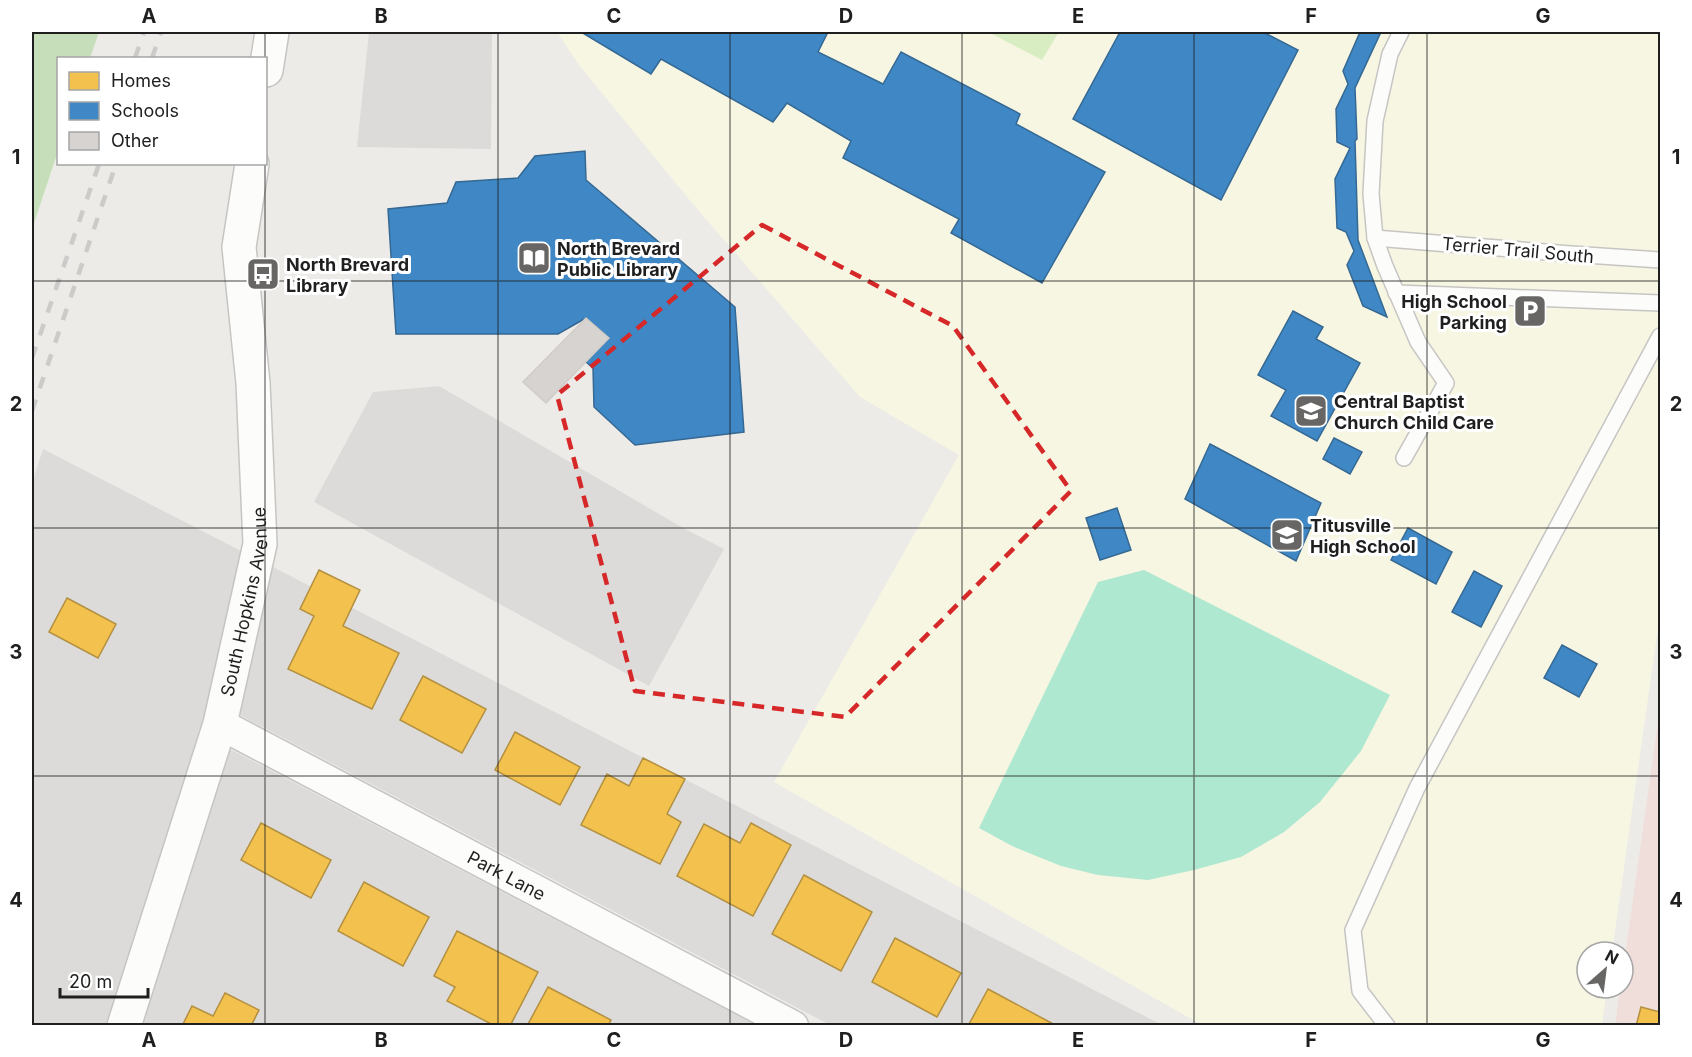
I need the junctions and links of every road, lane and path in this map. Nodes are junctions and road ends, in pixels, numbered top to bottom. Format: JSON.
{"nodes":[{"id":1,"x":272,"y":32,"type":"edge"},
{"id":2,"x":1401,"y":32,"type":"edge"},
{"id":3,"x":267,"y":64,"type":"edge"},
{"id":4,"x":252,"y":165,"type":"edge"},
{"id":5,"x":1376,"y":238,"type":"junction"},
{"id":6,"x":1660,"y":260,"type":"edge"},
{"id":7,"x":1396,"y":294,"type":"junction"},
{"id":8,"x":1660,"y":303,"type":"edge"},
{"id":9,"x":1660,"y":336,"type":"edge"},
{"id":10,"x":1404,"y":458,"type":"dead end"},
{"id":11,"x":219,"y":724,"type":"junction"},
{"id":12,"x":124,"y":1026,"type":"edge"},
{"id":13,"x":793,"y":1026,"type":"edge"},
{"id":14,"x":1387,"y":1026,"type":"edge"}],
"edges":[{"from":1,"to":3,"type":"street"},
{"from":2,"to":5,"type":"lane"},
{"from":4,"to":11,"type":"street","name":"South Hopkins Avenue"},
{"from":5,"to":6,"type":"lane","name":"Terrier Trail South"},
{"from":5,"to":7,"type":"lane"},
{"from":7,"to":8,"type":"lane"},
{"from":7,"to":10,"type":"lane"},
{"from":9,"to":14,"type":"lane"},
{"from":11,"to":12,"type":"street","name":"South Hopkins Avenue"},
{"from":11,"to":13,"type":"street","name":"Park Lane"}]}
